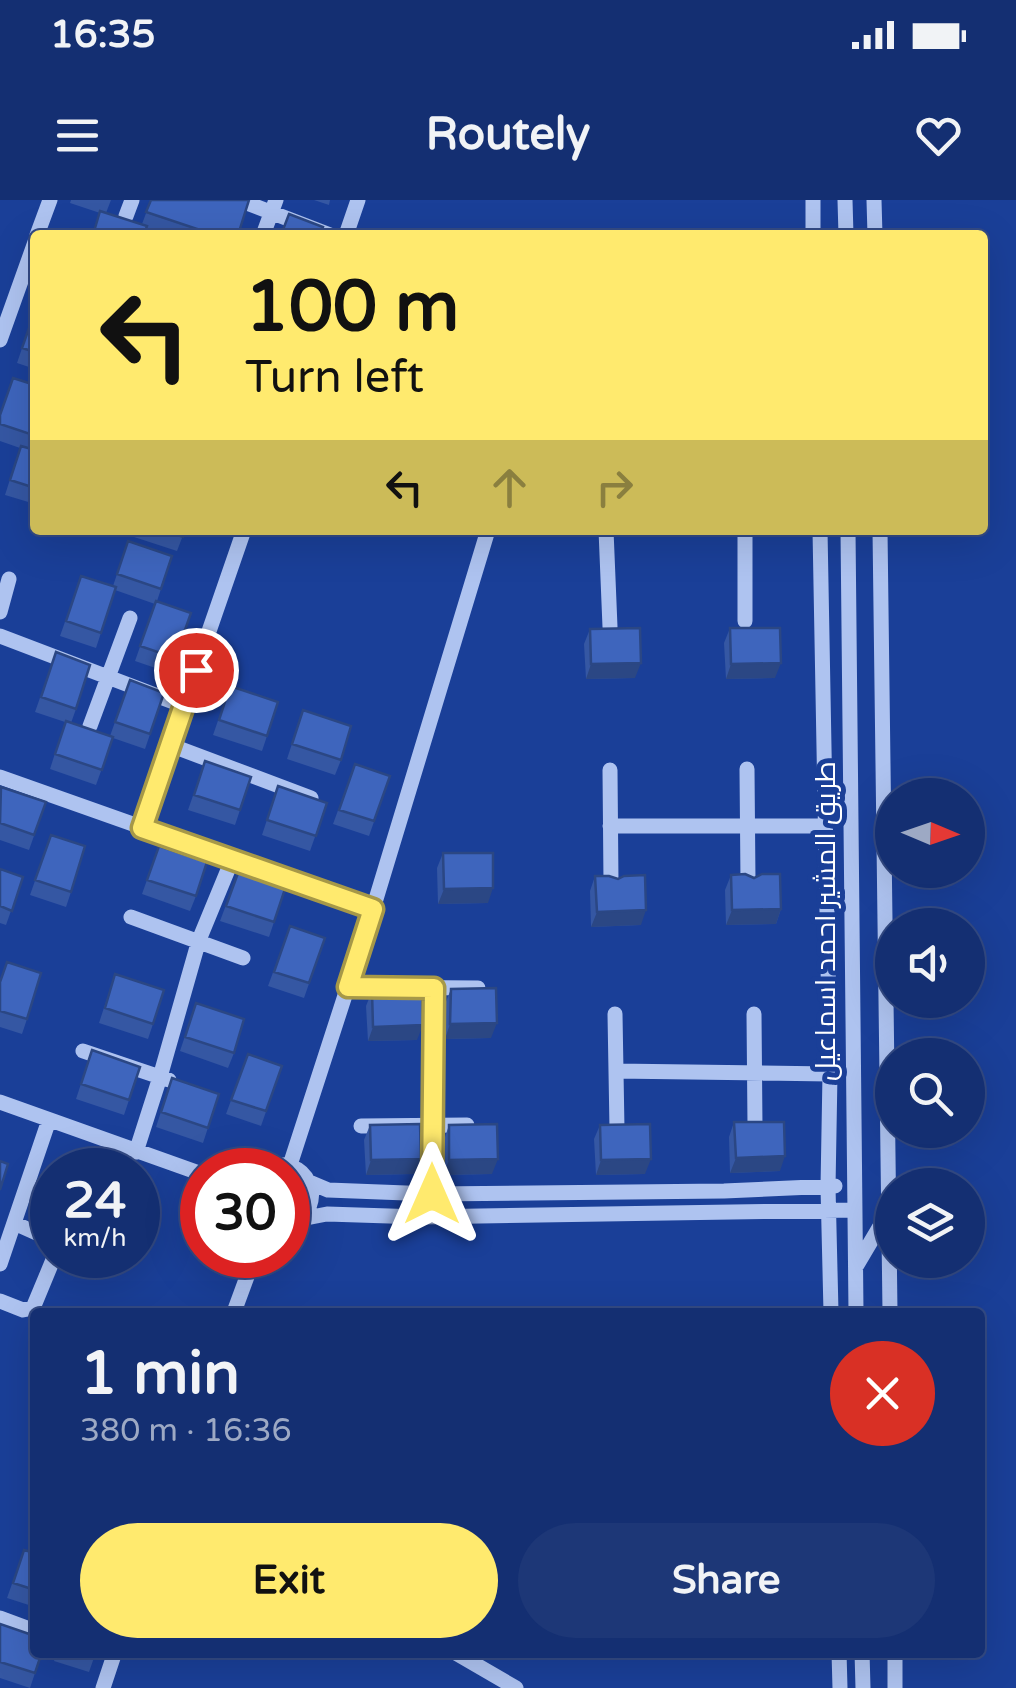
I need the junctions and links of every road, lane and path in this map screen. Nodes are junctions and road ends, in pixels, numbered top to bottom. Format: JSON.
{"nodes":[{"id":1,"x":50,"y":200,"type":"edge"},
{"id":2,"x":239,"y":200,"type":"edge"},
{"id":3,"x":358,"y":200,"type":"edge"},
{"id":4,"x":813,"y":200,"type":"edge"},
{"id":5,"x":845,"y":200,"type":"edge"},
{"id":6,"x":874,"y":200,"type":"edge"},
{"id":7,"x":273,"y":206,"type":"edge"},
{"id":8,"x":39,"y":230,"type":"edge"},
{"id":9,"x":265,"y":230,"type":"edge"},
{"id":10,"x":320,"y":230,"type":"edge"},
{"id":11,"x":348,"y":230,"type":"edge"},
{"id":12,"x":813,"y":230,"type":"edge"},
{"id":13,"x":846,"y":230,"type":"edge"},
{"id":14,"x":875,"y":230,"type":"edge"},
{"id":15,"x":30,"y":255,"type":"edge"},
{"id":16,"x":0,"y":340,"type":"edge"},
{"id":17,"x":242,"y":535,"type":"edge"},
{"id":18,"x":486,"y":535,"type":"edge"},
{"id":19,"x":606,"y":535,"type":"edge"},
{"id":20,"x":745,"y":535,"type":"edge"},
{"id":21,"x":820,"y":535,"type":"edge"},
{"id":22,"x":848,"y":535,"type":"edge"},
{"id":23,"x":880,"y":535,"type":"edge"},
{"id":24,"x":9,"y":580,"type":"dead end"},
{"id":25,"x":0,"y":612,"type":"edge"},
{"id":26,"x":130,"y":618,"type":"dead end"},
{"id":27,"x":745,"y":621,"type":"dead end"},
{"id":28,"x":610,"y":627,"type":"edge"},
{"id":29,"x":0,"y":636,"type":"edge"},
{"id":30,"x":108,"y":677,"type":"junction"},
{"id":31,"x":184,"y":706,"type":"junction"},
{"id":32,"x":90,"y":726,"type":"edge"},
{"id":33,"x":170,"y":745,"type":"junction"},
{"id":34,"x":746,"y":769,"type":"dead end"},
{"id":35,"x":610,"y":770,"type":"dead end"},
{"id":36,"x":0,"y":777,"type":"edge"},
{"id":37,"x":324,"y":802,"type":"edge"},
{"id":38,"x":610,"y":826,"type":"junction"},
{"id":39,"x":747,"y":826,"type":"junction"},
{"id":40,"x":825,"y":826,"type":"junction"},
{"id":41,"x":142,"y":828,"type":"junction"},
{"id":42,"x":232,"y":860,"type":"junction"},
{"id":43,"x":748,"y":882,"type":"edge"},
{"id":44,"x":611,"y":883,"type":"edge"},
{"id":45,"x":373,"y":909,"type":"junction"},
{"id":46,"x":131,"y":917,"type":"dead end"},
{"id":47,"x":199,"y":940,"type":"junction"},
{"id":48,"x":243,"y":958,"type":"dead end"},
{"id":49,"x":348,"y":987,"type":"junction"},
{"id":50,"x":434,"y":988,"type":"junction"},
{"id":51,"x":478,"y":988,"type":"edge"},
{"id":52,"x":614,"y":1014,"type":"dead end"},
{"id":53,"x":754,"y":1014,"type":"dead end"},
{"id":54,"x":83,"y":1051,"type":"dead end"},
{"id":55,"x":616,"y":1071,"type":"junction"},
{"id":56,"x":754,"y":1071,"type":"junction"},
{"id":57,"x":830,"y":1074,"type":"junction"},
{"id":58,"x":160,"y":1077,"type":"junction"},
{"id":59,"x":178,"y":1084,"type":"edge"},
{"id":60,"x":0,"y":1102,"type":"edge"},
{"id":61,"x":49,"y":1120,"type":"junction"},
{"id":62,"x":486,"y":1125,"type":"edge"},
{"id":63,"x":362,"y":1126,"type":"dead end"},
{"id":64,"x":433,"y":1126,"type":"junction"},
{"id":65,"x":754,"y":1126,"type":"edge"},
{"id":66,"x":617,"y":1129,"type":"edge"},
{"id":67,"x":125,"y":1148,"type":"edge"},
{"id":68,"x":137,"y":1148,"type":"edge"},
{"id":69,"x":296,"y":1148,"type":"edge"},
{"id":70,"x":887,"y":1168,"type":"edge"},
{"id":71,"x":310,"y":1182,"type":"edge"},
{"id":72,"x":853,"y":1182,"type":"junction"},
{"id":73,"x":828,"y":1187,"type":"junction"},
{"id":74,"x":432,"y":1194,"type":"junction"},
{"id":75,"x":854,"y":1210,"type":"junction"},
{"id":76,"x":828,"y":1212,"type":"junction"},
{"id":77,"x":310,"y":1218,"type":"edge"},
{"id":78,"x":14,"y":1223,"type":"junction"},
{"id":79,"x":30,"y":1230,"type":"edge"},
{"id":80,"x":875,"y":1234,"type":"edge"},
{"id":81,"x":1,"y":1256,"type":"edge"},
{"id":82,"x":855,"y":1268,"type":"junction"},
{"id":83,"x":46,"y":1278,"type":"edge"},
{"id":84,"x":247,"y":1278,"type":"edge"},
{"id":85,"x":889,"y":1278,"type":"edge"},
{"id":86,"x":0,"y":1301,"type":"edge"},
{"id":87,"x":30,"y":1308,"type":"edge"},
{"id":88,"x":31,"y":1308,"type":"edge"},
{"id":89,"x":236,"y":1308,"type":"edge"},
{"id":90,"x":831,"y":1308,"type":"edge"},
{"id":91,"x":856,"y":1308,"type":"edge"},
{"id":92,"x":890,"y":1308,"type":"edge"},
{"id":93,"x":0,"y":1618,"type":"edge"},
{"id":94,"x":30,"y":1628,"type":"edge"},
{"id":95,"x":113,"y":1658,"type":"edge"},
{"id":96,"x":464,"y":1658,"type":"edge"},
{"id":97,"x":839,"y":1658,"type":"edge"},
{"id":98,"x":862,"y":1658,"type":"edge"},
{"id":99,"x":895,"y":1658,"type":"edge"},
{"id":100,"x":103,"y":1688,"type":"edge"},
{"id":101,"x":516,"y":1688,"type":"edge"},
{"id":102,"x":840,"y":1688,"type":"edge"},
{"id":103,"x":863,"y":1688,"type":"edge"},
{"id":104,"x":896,"y":1688,"type":"edge"}],
"edges":[{"from":1,"to":8,"type":"street"},
{"from":2,"to":7,"type":"street"},
{"from":3,"to":11,"type":"street"},
{"from":4,"to":12,"type":"street"},
{"from":5,"to":13,"type":"street"},
{"from":6,"to":14,"type":"street"},
{"from":7,"to":9,"type":"street"},
{"from":7,"to":10,"type":"street"},
{"from":15,"to":16,"type":"street"},
{"from":17,"to":31,"type":"street"},
{"from":18,"to":45,"type":"street"},
{"from":19,"to":28,"type":"street"},
{"from":20,"to":27,"type":"street"},
{"from":21,"to":40,"type":"street"},
{"from":22,"to":72,"type":"street","name":"طريق المشير احمد اسماعيل"},
{"from":23,"to":70,"type":"street","name":"طريق المشير احمد اسماعيل"},
{"from":24,"to":25,"type":"street"},
{"from":26,"to":30,"type":"street"},
{"from":29,"to":30,"type":"street"},
{"from":30,"to":31,"type":"street"},
{"from":30,"to":32,"type":"street"},
{"from":31,"to":33,"type":"street"},
{"from":33,"to":37,"type":"street"},
{"from":33,"to":41,"type":"street"},
{"from":34,"to":39,"type":"street"},
{"from":35,"to":38,"type":"street"},
{"from":36,"to":41,"type":"street"},
{"from":38,"to":39,"type":"street"},
{"from":38,"to":44,"type":"street"},
{"from":39,"to":40,"type":"street"},
{"from":39,"to":43,"type":"street"},
{"from":40,"to":57,"type":"street"},
{"from":41,"to":42,"type":"street"},
{"from":42,"to":45,"type":"street"},
{"from":42,"to":47,"type":"street"},
{"from":45,"to":49,"type":"street"},
{"from":46,"to":47,"type":"street"},
{"from":47,"to":48,"type":"street"},
{"from":47,"to":58,"type":"street"},
{"from":49,"to":50,"type":"street"},
{"from":49,"to":69,"type":"street"},
{"from":50,"to":51,"type":"street"},
{"from":50,"to":64,"type":"street"},
{"from":52,"to":55,"type":"street"},
{"from":53,"to":56,"type":"street"},
{"from":54,"to":58,"type":"street"},
{"from":55,"to":56,"type":"street"},
{"from":55,"to":66,"type":"street"},
{"from":56,"to":57,"type":"street"},
{"from":56,"to":65,"type":"street"},
{"from":57,"to":73,"type":"street"},
{"from":58,"to":59,"type":"street"},
{"from":58,"to":68,"type":"street"},
{"from":60,"to":61,"type":"street"},
{"from":61,"to":67,"type":"street"},
{"from":61,"to":78,"type":"street"},
{"from":62,"to":64,"type":"street"},
{"from":63,"to":64,"type":"street"},
{"from":64,"to":74,"type":"street"},
{"from":71,"to":74,"type":"street"},
{"from":72,"to":73,"type":"street"},
{"from":72,"to":75,"type":"street","name":"طريق المشير احمد اسماعيل"},
{"from":73,"to":74,"type":"street"},
{"from":73,"to":76,"type":"street"},
{"from":75,"to":76,"type":"street"},
{"from":75,"to":82,"type":"street","name":"طريق المشير احمد اسماعيل"},
{"from":76,"to":77,"type":"street"},
{"from":76,"to":90,"type":"street"},
{"from":78,"to":79,"type":"street"},
{"from":78,"to":81,"type":"street"},
{"from":80,"to":82,"type":"street"},
{"from":82,"to":91,"type":"street","name":"طريق المشير احمد اسماعيل"},
{"from":83,"to":88,"type":"street"},
{"from":84,"to":89,"type":"street"},
{"from":85,"to":92,"type":"street","name":"طريق المشير احمد اسماعيل"},
{"from":86,"to":87,"type":"street"},
{"from":93,"to":94,"type":"street"},
{"from":95,"to":100,"type":"street"},
{"from":96,"to":101,"type":"street"},
{"from":97,"to":102,"type":"street"},
{"from":98,"to":103,"type":"street"},
{"from":99,"to":104,"type":"street"}]}
